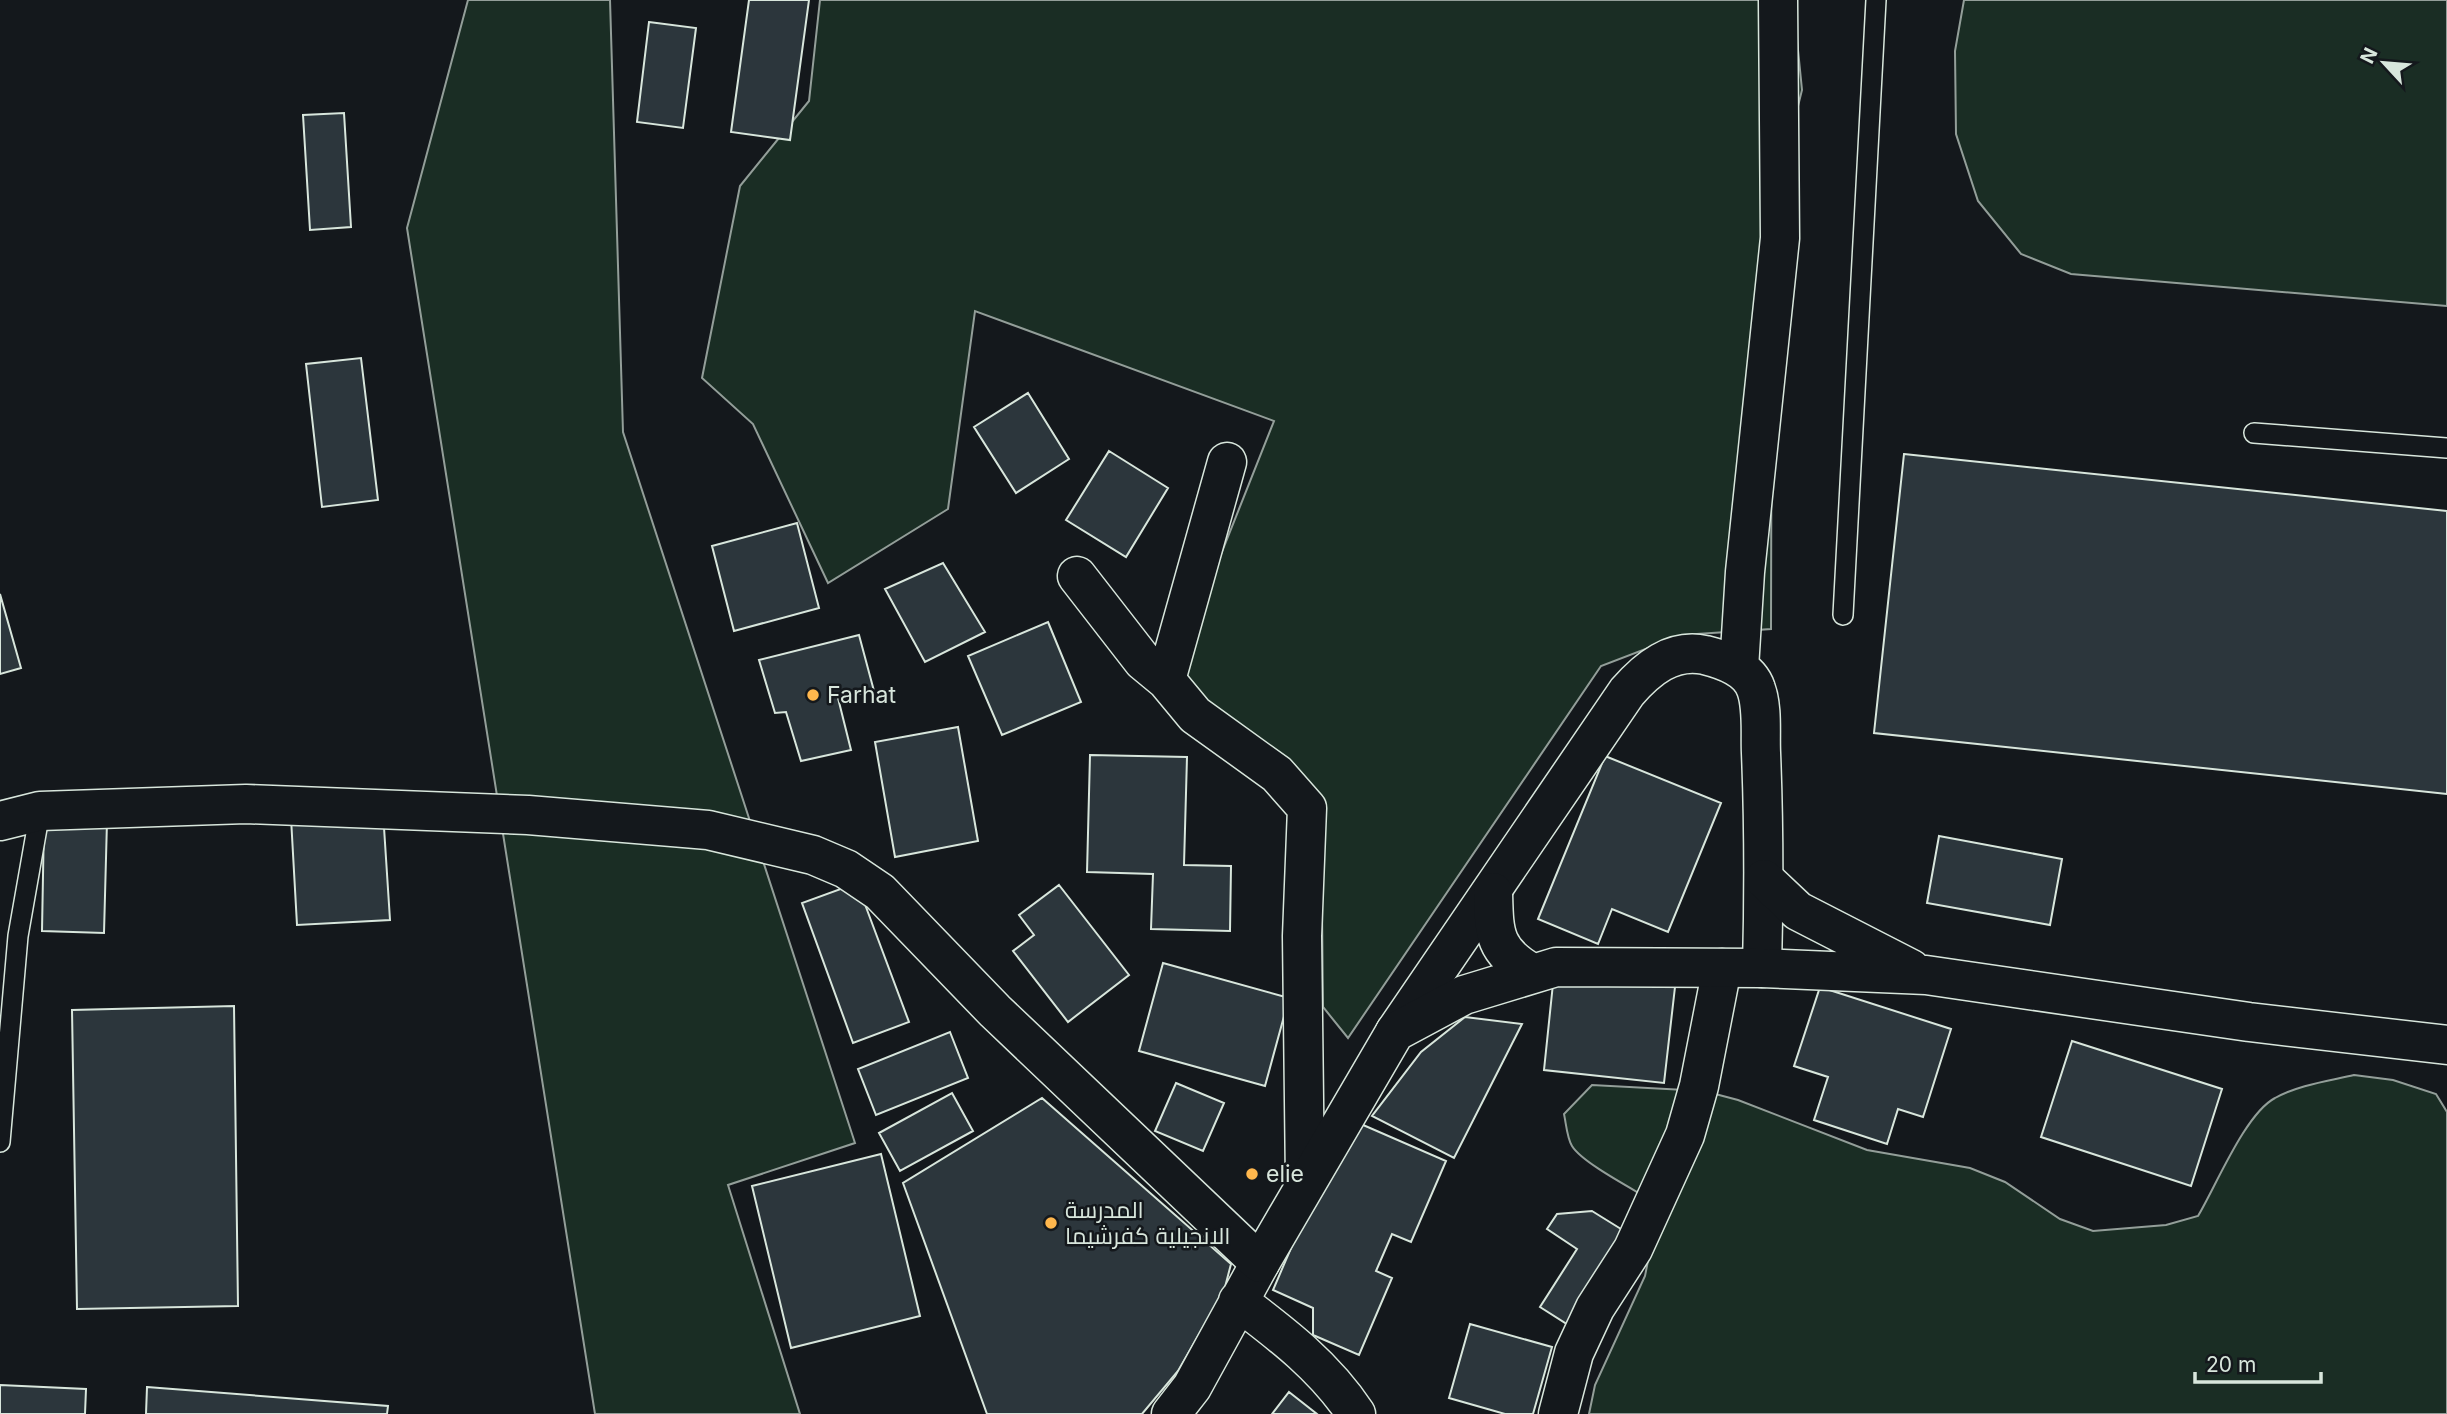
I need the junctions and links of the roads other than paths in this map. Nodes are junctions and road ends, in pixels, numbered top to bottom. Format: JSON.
{"nodes":[{"id":1,"x":1778,"y":0,"type":"edge"},
{"id":2,"x":1876,"y":0,"type":"edge"},
{"id":3,"x":2254,"y":433,"type":"dead end"},
{"id":4,"x":2447,"y":447,"type":"edge"},
{"id":5,"x":1227,"y":462,"type":"dead end"},
{"id":6,"x":1077,"y":576,"type":"dead end"},
{"id":7,"x":1843,"y":614,"type":"dead end"},
{"id":8,"x":1739,"y":668,"type":"junction"},
{"id":9,"x":1166,"y":680,"type":"junction"},
{"id":10,"x":40,"y":811,"type":"junction"},
{"id":11,"x":0,"y":821,"type":"edge"},
{"id":12,"x":1764,"y":879,"type":"junction"},
{"id":13,"x":1493,"y":892,"type":"junction"},
{"id":14,"x":1722,"y":968,"type":"junction"},
{"id":15,"x":1762,"y":968,"type":"junction"},
{"id":16,"x":1532,"y":973,"type":"junction"},
{"id":17,"x":1926,"y":975,"type":"junction"},
{"id":18,"x":1395,"y":1032,"type":"junction"},
{"id":19,"x":2447,"y":1045,"type":"edge"},
{"id":20,"x":0,"y":1142,"type":"edge"},
{"id":21,"x":1305,"y":1182,"type":"junction"},
{"id":22,"x":1260,"y":1263,"type":"junction"},
{"id":23,"x":1238,"y":1301,"type":"junction"},
{"id":24,"x":1171,"y":1414,"type":"edge"},
{"id":25,"x":1356,"y":1414,"type":"edge"},
{"id":26,"x":1558,"y":1414,"type":"edge"}],
"edges":[{"from":1,"to":8,"type":"street"},
{"from":2,"to":7,"type":"lane"},
{"from":3,"to":4,"type":"lane"},
{"from":5,"to":9,"type":"street"},
{"from":6,"to":9,"type":"street"},
{"from":8,"to":12,"type":"street"},
{"from":8,"to":13,"type":"street"},
{"from":9,"to":21,"type":"street"},
{"from":10,"to":11,"type":"street"},
{"from":10,"to":20,"type":"lane"},
{"from":10,"to":22,"type":"street"},
{"from":12,"to":15,"type":"street"},
{"from":12,"to":17,"type":"street"},
{"from":13,"to":16,"type":"street"},
{"from":13,"to":18,"type":"street"},
{"from":14,"to":15,"type":"street"},
{"from":14,"to":16,"type":"street"},
{"from":14,"to":26,"type":"street"},
{"from":15,"to":17,"type":"street"},
{"from":16,"to":18,"type":"street"},
{"from":17,"to":19,"type":"street"},
{"from":18,"to":21,"type":"street"},
{"from":21,"to":22,"type":"street"},
{"from":22,"to":23,"type":"street"},
{"from":23,"to":24,"type":"street"},
{"from":23,"to":25,"type":"street"}]}
